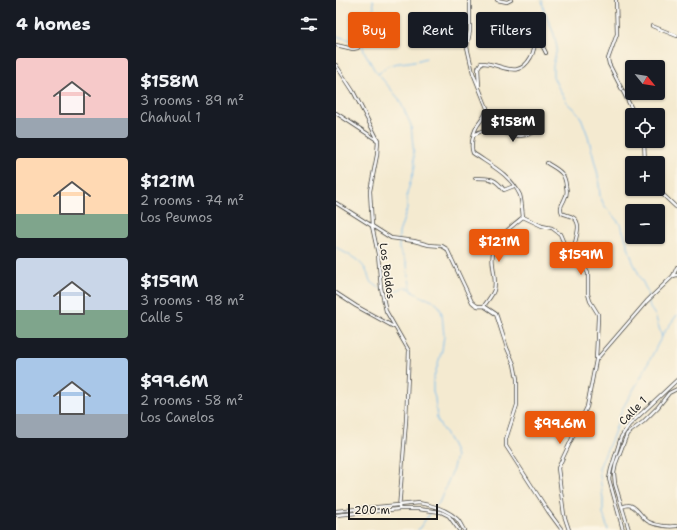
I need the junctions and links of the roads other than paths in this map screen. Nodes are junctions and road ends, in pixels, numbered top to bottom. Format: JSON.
{"nodes":[{"id":1,"x":470,"y":0,"type":"edge"},
{"id":2,"x":497,"y":0,"type":"edge"},
{"id":3,"x":511,"y":0,"type":"edge"},
{"id":4,"x":616,"y":0,"type":"edge"},
{"id":5,"x":652,"y":26,"type":"dead end"},
{"id":6,"x":677,"y":36,"type":"edge"},
{"id":7,"x":336,"y":46,"type":"edge"},
{"id":8,"x":358,"y":48,"type":"dead end"},
{"id":9,"x":546,"y":53,"type":"dead end"},
{"id":10,"x":336,"y":65,"type":"edge"},
{"id":11,"x":480,"y":90,"type":"junction"},
{"id":12,"x":631,"y":108,"type":"edge"},
{"id":13,"x":336,"y":113,"type":"edge"},
{"id":14,"x":543,"y":126,"type":"dead end"},
{"id":15,"x":474,"y":135,"type":"junction"},
{"id":16,"x":378,"y":140,"type":"junction"},
{"id":17,"x":547,"y":163,"type":"dead end"},
{"id":18,"x":475,"y":178,"type":"dead end"},
{"id":19,"x":514,"y":186,"type":"junction"},
{"id":20,"x":664,"y":196,"type":"edge"},
{"id":21,"x":336,"y":203,"type":"edge"},
{"id":22,"x":677,"y":208,"type":"edge"},
{"id":23,"x":523,"y":217,"type":"junction"},
{"id":24,"x":372,"y":226,"type":"junction"},
{"id":25,"x":582,"y":265,"type":"junction"},
{"id":26,"x":677,"y":267,"type":"edge"},
{"id":27,"x":677,"y":275,"type":"edge"},
{"id":28,"x":672,"y":276,"type":"junction"},
{"id":29,"x":336,"y":293,"type":"edge"},
{"id":30,"x":484,"y":306,"type":"junction"},
{"id":31,"x":395,"y":328,"type":"junction"},
{"id":32,"x":596,"y":360,"type":"junction"},
{"id":33,"x":677,"y":380,"type":"edge"},
{"id":34,"x":677,"y":389,"type":"edge"},
{"id":35,"x":400,"y":504,"type":"junction"},
{"id":36,"x":622,"y":506,"type":"junction"},
{"id":37,"x":399,"y":509,"type":"junction"},
{"id":38,"x":336,"y":511,"type":"edge"},
{"id":39,"x":447,"y":514,"type":"junction"},
{"id":40,"x":336,"y":515,"type":"edge"},
{"id":41,"x":677,"y":526,"type":"edge"},
{"id":42,"x":459,"y":530,"type":"edge"},
{"id":43,"x":464,"y":530,"type":"edge"},
{"id":44,"x":562,"y":530,"type":"edge"},
{"id":45,"x":569,"y":530,"type":"edge"},
{"id":46,"x":623,"y":530,"type":"edge"},
{"id":47,"x":629,"y":530,"type":"edge"}],
"edges":[{"from":1,"to":11,"type":"street"},
{"from":2,"to":3,"type":"street"},
{"from":4,"to":12,"type":"street"},
{"from":5,"to":6,"type":"street"},
{"from":7,"to":8,"type":"street"},
{"from":9,"to":11,"type":"street"},
{"from":10,"to":16,"type":"street"},
{"from":11,"to":15,"type":"street"},
{"from":13,"to":16,"type":"street"},
{"from":14,"to":15,"type":"street"},
{"from":15,"to":19,"type":"street"},
{"from":16,"to":24,"type":"street","name":"Los Boldos"},
{"from":17,"to":25,"type":"street"},
{"from":18,"to":19,"type":"street"},
{"from":19,"to":23,"type":"street"},
{"from":20,"to":22,"type":"street"},
{"from":21,"to":24,"type":"street"},
{"from":23,"to":25,"type":"street"},
{"from":23,"to":30,"type":"street"},
{"from":24,"to":30,"type":"street"},
{"from":24,"to":31,"type":"street","name":"Los Boldos"},
{"from":25,"to":32,"type":"street"},
{"from":26,"to":28,"type":"street"},
{"from":27,"to":28,"type":"street"},
{"from":28,"to":32,"type":"street"},
{"from":29,"to":31,"type":"street"},
{"from":30,"to":44,"type":"street"},
{"from":31,"to":35,"type":"street","name":"Los Boldos"},
{"from":32,"to":45,"type":"street"},
{"from":33,"to":46,"type":"street","name":"Calle 1"},
{"from":34,"to":36,"type":"street"},
{"from":35,"to":37,"type":"street","name":"Los Boldos"},
{"from":35,"to":38,"type":"street"},
{"from":35,"to":39,"type":"street"},
{"from":36,"to":41,"type":"street"},
{"from":36,"to":47,"type":"street"},
{"from":37,"to":39,"type":"street"},
{"from":37,"to":40,"type":"street"},
{"from":39,"to":42,"type":"street"},
{"from":39,"to":43,"type":"street"}]}
